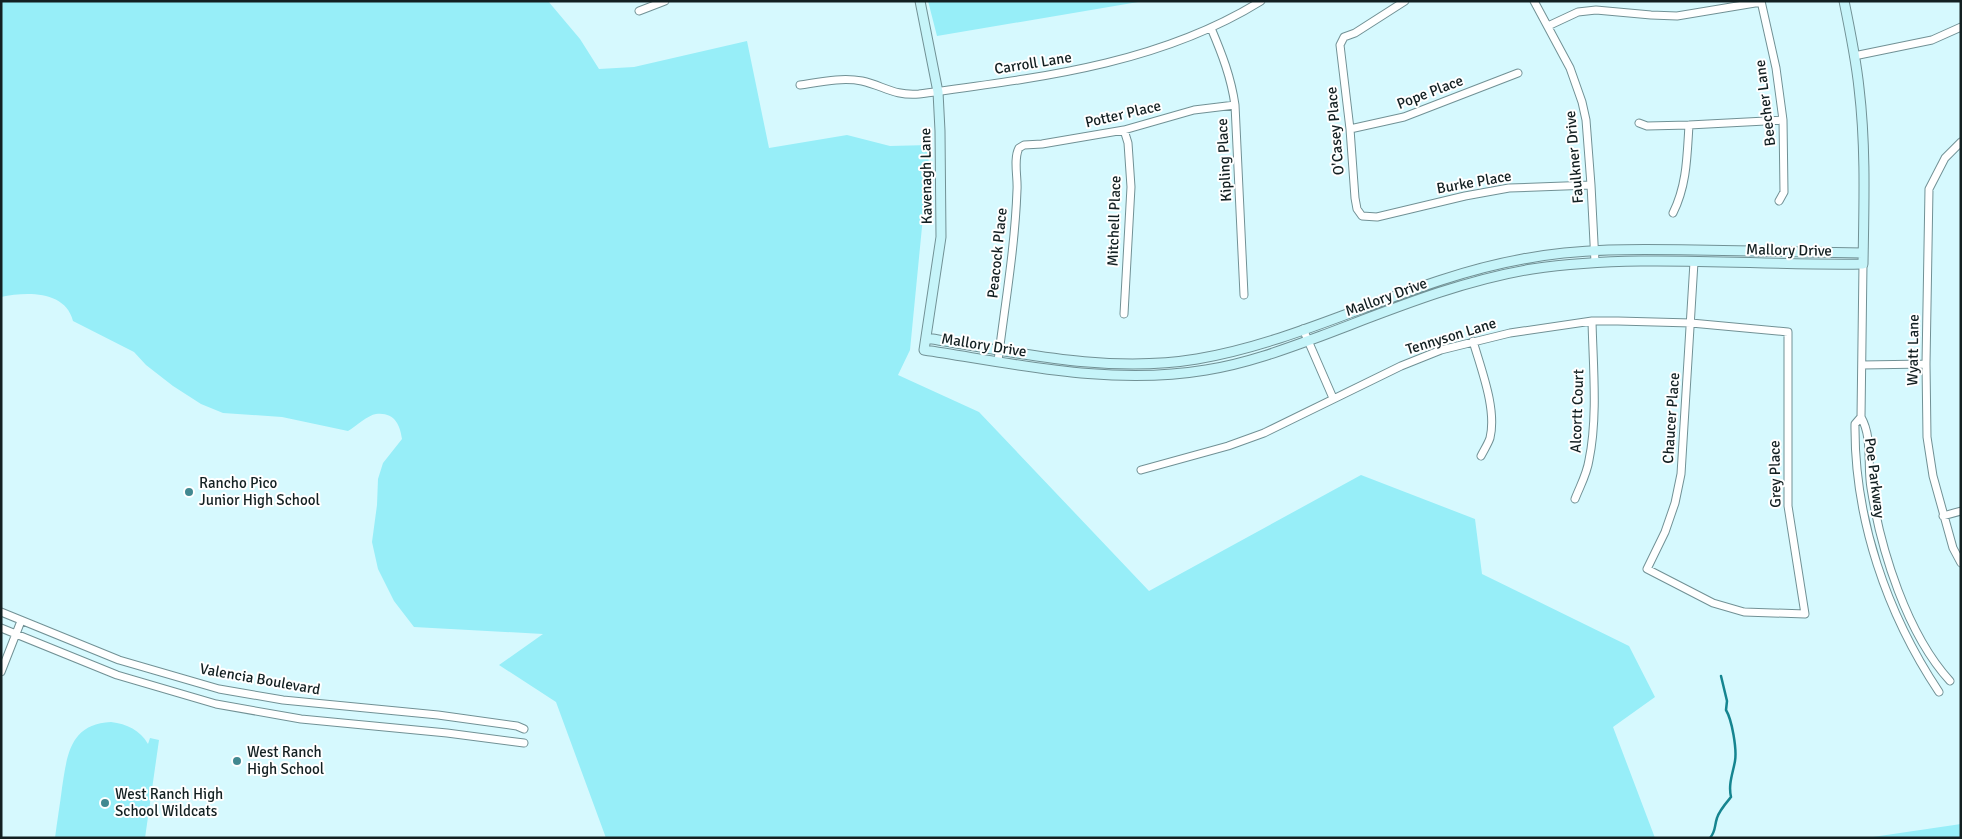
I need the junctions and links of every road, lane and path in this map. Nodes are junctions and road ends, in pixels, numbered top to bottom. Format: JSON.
{"nodes":[{"id":1,"x":665,"y":1,"type":"edge"},
{"id":2,"x":920,"y":1,"type":"edge"},
{"id":3,"x":1261,"y":1,"type":"edge"},
{"id":4,"x":1405,"y":1,"type":"edge"},
{"id":5,"x":1534,"y":1,"type":"edge"},
{"id":6,"x":1761,"y":1,"type":"edge"},
{"id":7,"x":1844,"y":1,"type":"edge"},
{"id":8,"x":639,"y":11,"type":"dead end"},
{"id":9,"x":1548,"y":26,"type":"junction"},
{"id":10,"x":1211,"y":28,"type":"junction"},
{"id":11,"x":1960,"y":30,"type":"edge"},
{"id":12,"x":1854,"y":56,"type":"junction"},
{"id":13,"x":1518,"y":73,"type":"dead end"},
{"id":14,"x":800,"y":85,"type":"dead end"},
{"id":15,"x":938,"y":92,"type":"junction"},
{"id":16,"x":1235,"y":105,"type":"junction"},
{"id":17,"x":1784,"y":120,"type":"junction"},
{"id":18,"x":1639,"y":123,"type":"dead end"},
{"id":19,"x":1689,"y":125,"type":"junction"},
{"id":20,"x":1350,"y":129,"type":"junction"},
{"id":21,"x":1124,"y":130,"type":"junction"},
{"id":22,"x":1961,"y":142,"type":"edge"},
{"id":23,"x":1019,"y":148,"type":"joint"},
{"id":24,"x":1591,"y":186,"type":"junction"},
{"id":25,"x":1779,"y":201,"type":"dead end"},
{"id":26,"x":1673,"y":213,"type":"dead end"},
{"id":27,"x":1362,"y":216,"type":"joint"},
{"id":28,"x":1594,"y":250,"type":"junction"},
{"id":29,"x":1863,"y":253,"type":"junction"},
{"id":30,"x":1595,"y":262,"type":"junction"},
{"id":31,"x":1694,"y":262,"type":"junction"},
{"id":32,"x":1863,"y":264,"type":"junction"},
{"id":33,"x":1244,"y":295,"type":"dead end"},
{"id":34,"x":1124,"y":314,"type":"dead end"},
{"id":35,"x":1592,"y":321,"type":"junction"},
{"id":36,"x":1691,"y":323,"type":"junction"},
{"id":37,"x":1303,"y":329,"type":"junction"},
{"id":38,"x":1788,"y":332,"type":"joint"},
{"id":39,"x":926,"y":338,"type":"junction"},
{"id":40,"x":1308,"y":340,"type":"junction"},
{"id":41,"x":1473,"y":341,"type":"junction"},
{"id":42,"x":999,"y":349,"type":"junction"},
{"id":43,"x":924,"y":350,"type":"joint"},
{"id":44,"x":998,"y":361,"type":"junction"},
{"id":45,"x":1926,"y":364,"type":"junction"},
{"id":46,"x":1862,"y":365,"type":"junction"},
{"id":47,"x":1333,"y":398,"type":"junction"},
{"id":48,"x":1861,"y":417,"type":"junction"},
{"id":49,"x":1481,"y":456,"type":"dead end"},
{"id":50,"x":1141,"y":470,"type":"dead end"},
{"id":51,"x":1574,"y":499,"type":"dead end"},
{"id":52,"x":1961,"y":511,"type":"edge"},
{"id":53,"x":1943,"y":516,"type":"junction"},
{"id":54,"x":1961,"y":564,"type":"edge"},
{"id":55,"x":1,"y":612,"type":"edge"},
{"id":56,"x":1806,"y":614,"type":"joint"},
{"id":57,"x":21,"y":621,"type":"junction"},
{"id":58,"x":1,"y":628,"type":"edge"},
{"id":59,"x":16,"y":634,"type":"junction"},
{"id":60,"x":1,"y":672,"type":"edge"},
{"id":61,"x":1950,"y":681,"type":"dead end"},
{"id":62,"x":1939,"y":692,"type":"dead end"},
{"id":63,"x":524,"y":729,"type":"dead end"},
{"id":64,"x":524,"y":743,"type":"dead end"}],
"edges":[{"from":1,"to":8,"type":"street"},
{"from":2,"to":15,"type":"main road","name":"Kavenagh Lane"},
{"from":3,"to":10,"type":"street","name":"Carroll Lane"},
{"from":4,"to":20,"type":"street","name":"O'Casey Place"},
{"from":5,"to":9,"type":"street","name":"Faulkner Drive"},
{"from":6,"to":9,"type":"street"},
{"from":6,"to":17,"type":"street","name":"Beecher Lane"},
{"from":7,"to":12,"type":"main road"},
{"from":9,"to":24,"type":"street","name":"Faulkner Drive"},
{"from":10,"to":15,"type":"street","name":"Carroll Lane"},
{"from":10,"to":16,"type":"street","name":"Kipling Place"},
{"from":11,"to":12,"type":"street"},
{"from":12,"to":29,"type":"main road"},
{"from":13,"to":20,"type":"street","name":"Pope Place"},
{"from":14,"to":15,"type":"street","name":"Carroll Lane"},
{"from":15,"to":39,"type":"main road","name":"Kavenagh Lane"},
{"from":16,"to":21,"type":"street","name":"Potter Place"},
{"from":16,"to":33,"type":"street","name":"Kipling Place"},
{"from":17,"to":19,"type":"street"},
{"from":17,"to":25,"type":"street","name":"Beecher Lane"},
{"from":18,"to":19,"type":"street"},
{"from":19,"to":26,"type":"street"},
{"from":20,"to":27,"type":"street","name":"O'Casey Place"},
{"from":21,"to":23,"type":"street","name":"Potter Place"},
{"from":21,"to":34,"type":"street","name":"Mitchell Place"},
{"from":22,"to":45,"type":"street","name":"Wyatt Lane"},
{"from":23,"to":42,"type":"street","name":"Peacock Place"},
{"from":24,"to":27,"type":"street","name":"Burke Place"},
{"from":24,"to":28,"type":"street","name":"Faulkner Drive"},
{"from":28,"to":29,"type":"main road"},
{"from":28,"to":30,"type":"street","name":"Faulkner Drive"},
{"from":28,"to":37,"type":"main road"},
{"from":29,"to":32,"type":"main road"},
{"from":30,"to":31,"type":"main road","name":"Mallory Drive"},
{"from":30,"to":40,"type":"main road","name":"Mallory Drive"},
{"from":31,"to":32,"type":"main road","name":"Mallory Drive"},
{"from":31,"to":36,"type":"street","name":"Chaucer Place"},
{"from":32,"to":46,"type":"street"},
{"from":35,"to":36,"type":"street","name":"Tennyson Lane"},
{"from":35,"to":41,"type":"street","name":"Tennyson Lane"},
{"from":35,"to":51,"type":"street","name":"Alcortt Court"},
{"from":36,"to":38,"type":"street","name":"Tennyson Lane"},
{"from":36,"to":56,"type":"street","name":"Chaucer Place"},
{"from":37,"to":40,"type":"street"},
{"from":37,"to":42,"type":"main road"},
{"from":38,"to":56,"type":"street","name":"Grey Place"},
{"from":39,"to":42,"type":"main road"},
{"from":39,"to":43,"type":"main road","name":"Kavenagh Lane"},
{"from":40,"to":44,"type":"main road","name":"Mallory Drive"},
{"from":40,"to":47,"type":"street"},
{"from":41,"to":47,"type":"street","name":"Tennyson Lane"},
{"from":41,"to":49,"type":"street"},
{"from":42,"to":44,"type":"street","name":"Peacock Place"},
{"from":43,"to":44,"type":"main road","name":"Mallory Drive"},
{"from":45,"to":46,"type":"street"},
{"from":45,"to":53,"type":"street","name":"Wyatt Lane"},
{"from":46,"to":48,"type":"street"},
{"from":47,"to":50,"type":"street","name":"Tennyson Lane"},
{"from":48,"to":61,"type":"street","name":"Poe Parkway"},
{"from":48,"to":62,"type":"street","name":"Poe Parkway"},
{"from":52,"to":53,"type":"street"},
{"from":53,"to":54,"type":"street","name":"Wyatt Lane"},
{"from":55,"to":57,"type":"street","name":"Valencia Boulevard"},
{"from":57,"to":59,"type":"street"},
{"from":57,"to":63,"type":"street","name":"Valencia Boulevard"},
{"from":58,"to":59,"type":"street","name":"Valencia Boulevard"},
{"from":59,"to":60,"type":"street"},
{"from":59,"to":64,"type":"street","name":"Valencia Boulevard"}]}
